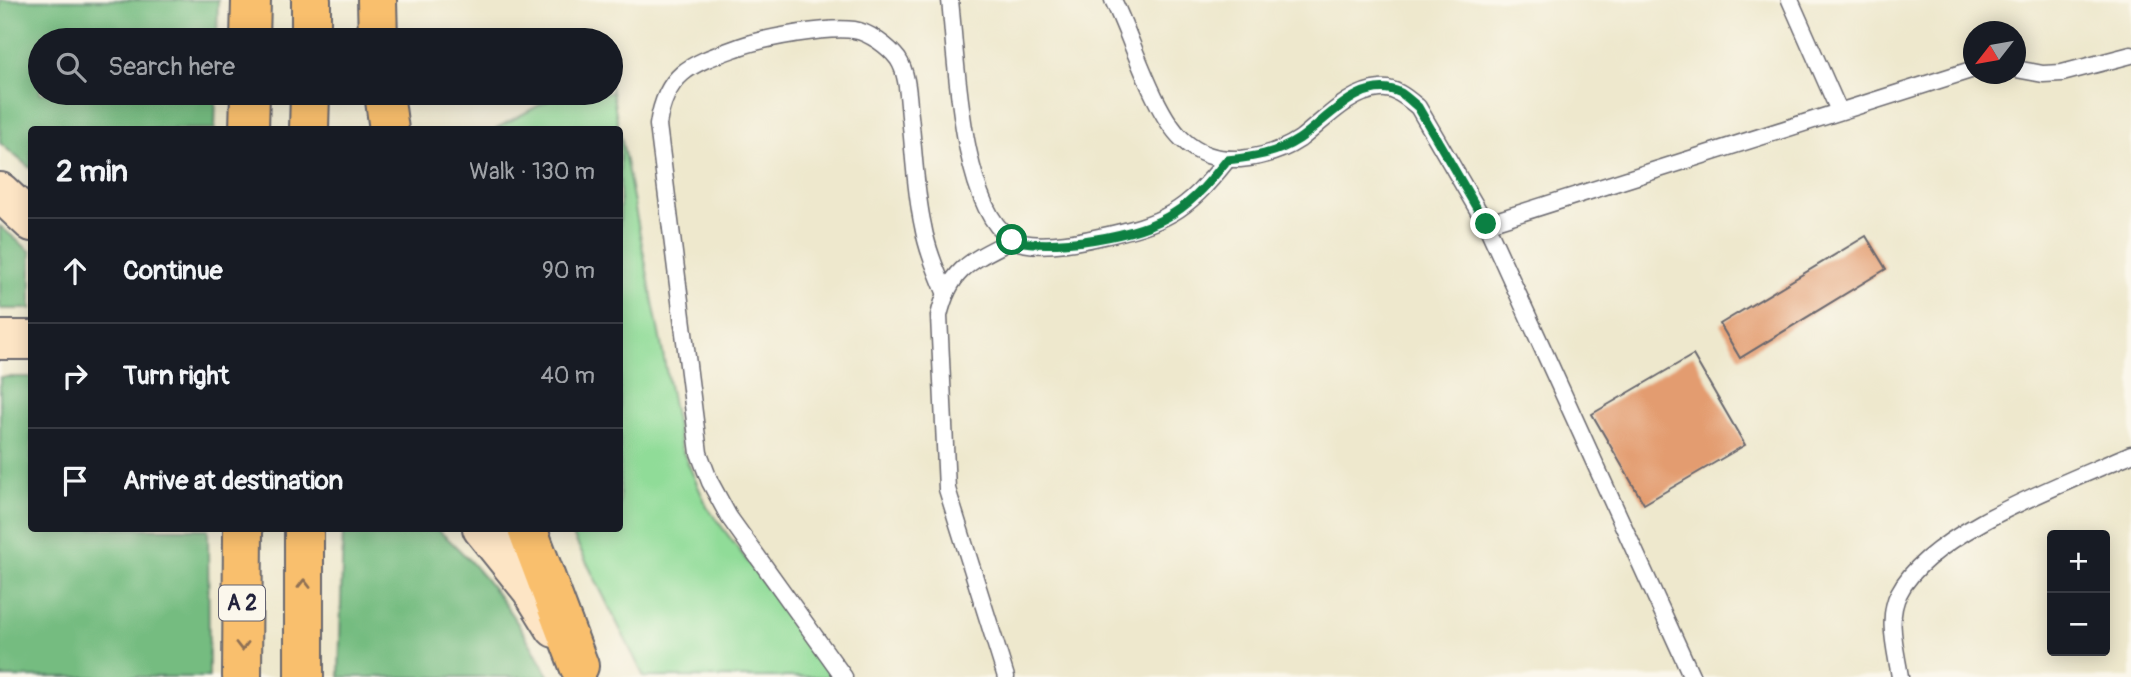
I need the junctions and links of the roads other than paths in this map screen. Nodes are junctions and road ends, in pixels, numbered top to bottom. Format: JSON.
{"nodes":[{"id":1,"x":251,"y":0,"type":"edge"},
{"id":2,"x":311,"y":0,"type":"edge"},
{"id":3,"x":377,"y":0,"type":"edge"},
{"id":4,"x":950,"y":0,"type":"edge"},
{"id":5,"x":1113,"y":0,"type":"edge"},
{"id":6,"x":1790,"y":0,"type":"edge"},
{"id":7,"x":250,"y":28,"type":"edge"},
{"id":8,"x":311,"y":28,"type":"edge"},
{"id":9,"x":378,"y":28,"type":"edge"},
{"id":10,"x":2131,"y":55,"type":"edge"},
{"id":11,"x":2026,"y":71,"type":"edge"},
{"id":12,"x":1963,"y":72,"type":"edge"},
{"id":13,"x":250,"y":105,"type":"edge"},
{"id":14,"x":310,"y":105,"type":"edge"},
{"id":15,"x":386,"y":105,"type":"edge"},
{"id":16,"x":1839,"y":111,"type":"junction"},
{"id":17,"x":249,"y":126,"type":"edge"},
{"id":18,"x":309,"y":126,"type":"edge"},
{"id":19,"x":388,"y":126,"type":"edge"},
{"id":20,"x":1227,"y":160,"type":"junction"},
{"id":21,"x":0,"y":192,"type":"edge"},
{"id":22,"x":28,"y":218,"type":"edge"},
{"id":23,"x":1486,"y":224,"type":"junction"},
{"id":24,"x":1012,"y":240,"type":"junction"},
{"id":25,"x":944,"y":292,"type":"junction"},
{"id":26,"x":0,"y":340,"type":"edge"},
{"id":27,"x":28,"y":340,"type":"edge"},
{"id":28,"x":2131,"y":454,"type":"edge"},
{"id":29,"x":243,"y":532,"type":"edge"},
{"id":30,"x":304,"y":532,"type":"edge"},
{"id":31,"x":485,"y":532,"type":"edge"},
{"id":32,"x":529,"y":532,"type":"edge"},
{"id":33,"x":582,"y":672,"type":"edge"},
{"id":34,"x":242,"y":677,"type":"edge"},
{"id":35,"x":304,"y":677,"type":"edge"},
{"id":36,"x":844,"y":677,"type":"edge"},
{"id":37,"x":1006,"y":677,"type":"edge"},
{"id":38,"x":1692,"y":677,"type":"edge"},
{"id":39,"x":1900,"y":677,"type":"edge"}],
"edges":[{"from":1,"to":7,"type":"highway"},
{"from":2,"to":8,"type":"highway"},
{"from":3,"to":9,"type":"highway"},
{"from":4,"to":24,"type":"lane"},
{"from":5,"to":20,"type":"lane"},
{"from":6,"to":16,"type":"lane"},
{"from":10,"to":11,"type":"lane"},
{"from":12,"to":16,"type":"lane"},
{"from":13,"to":17,"type":"highway"},
{"from":14,"to":18,"type":"highway"},
{"from":15,"to":19,"type":"highway"},
{"from":16,"to":23,"type":"lane"},
{"from":20,"to":23,"type":"lane"},
{"from":20,"to":24,"type":"lane"},
{"from":21,"to":22,"type":"main road"},
{"from":23,"to":38,"type":"lane"},
{"from":24,"to":25,"type":"lane"},
{"from":25,"to":36,"type":"lane"},
{"from":25,"to":37,"type":"lane"},
{"from":26,"to":27,"type":"main road"},
{"from":28,"to":39,"type":"lane"},
{"from":29,"to":34,"type":"highway","number":"A 2","one_way":true},
{"from":35,"to":30,"type":"highway","one_way":true},
{"from":31,"to":33,"type":"main road"},
{"from":32,"to":33,"type":"highway"}]}
